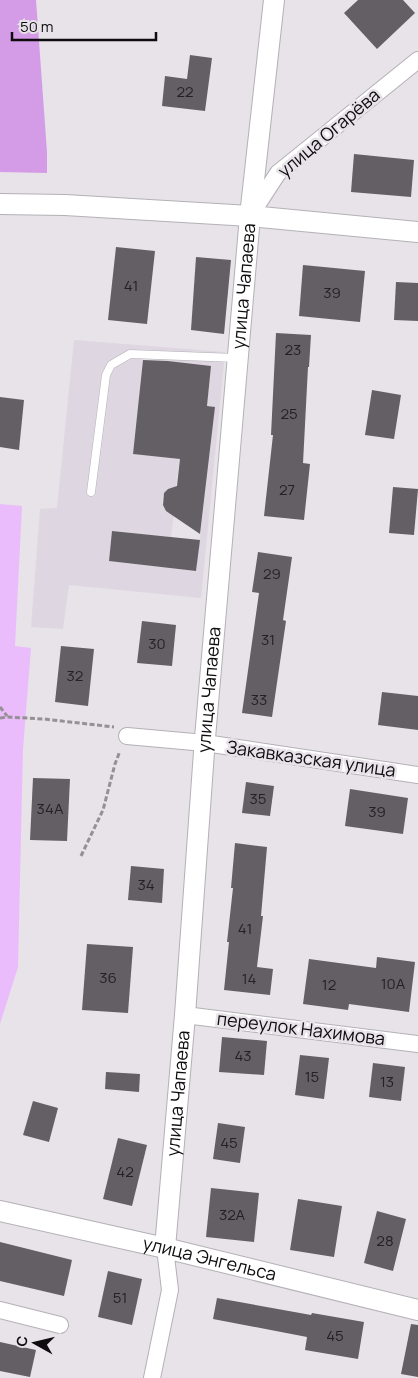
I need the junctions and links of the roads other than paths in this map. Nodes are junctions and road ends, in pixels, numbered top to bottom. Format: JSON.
{"nodes":[{"id":1,"x":274,"y":0,"type":"edge"},
{"id":2,"x":418,"y":60,"type":"edge"},
{"id":3,"x":0,"y":204,"type":"edge"},
{"id":4,"x":250,"y":216,"type":"junction"},
{"id":5,"x":418,"y":232,"type":"edge"},
{"id":6,"x":238,"y":358,"type":"junction"},
{"id":7,"x":91,"y":492,"type":"dead end"},
{"id":8,"x":127,"y":736,"type":"road end"},
{"id":9,"x":205,"y":743,"type":"junction"},
{"id":10,"x":418,"y":774,"type":"edge"},
{"id":11,"x":185,"y":1015,"type":"junction"},
{"id":12,"x":418,"y":1044,"type":"edge"},
{"id":13,"x":0,"y":1211,"type":"edge"},
{"id":14,"x":165,"y":1248,"type":"junction"},
{"id":15,"x":0,"y":1310,"type":"edge"},
{"id":16,"x":418,"y":1310,"type":"edge"},
{"id":17,"x":60,"y":1324,"type":"dead end"},
{"id":18,"x":152,"y":1378,"type":"edge"}],
"edges":[{"from":1,"to":4,"type":"street","name":"улица Чапаева"},
{"from":2,"to":4,"type":"street","name":"улица Огарёва"},
{"from":3,"to":4,"type":"street"},
{"from":4,"to":5,"type":"street"},
{"from":4,"to":6,"type":"street","name":"улица Чапаева"},
{"from":6,"to":7,"type":"lane"},
{"from":6,"to":9,"type":"street","name":"улица Чапаева"},
{"from":8,"to":9,"type":"street","name":"Закавказская улица"},
{"from":9,"to":10,"type":"street","name":"Закавказская улица"},
{"from":9,"to":11,"type":"street","name":"улица Чапаева"},
{"from":11,"to":12,"type":"street","name":"переулок Нахимова"},
{"from":11,"to":14,"type":"street","name":"улица Чапаева"},
{"from":13,"to":14,"type":"street","name":"улица Энгельса"},
{"from":14,"to":16,"type":"street","name":"улица Энгельса"},
{"from":14,"to":18,"type":"street","name":"улица Чапаева"},
{"from":15,"to":17,"type":"street"}]}
